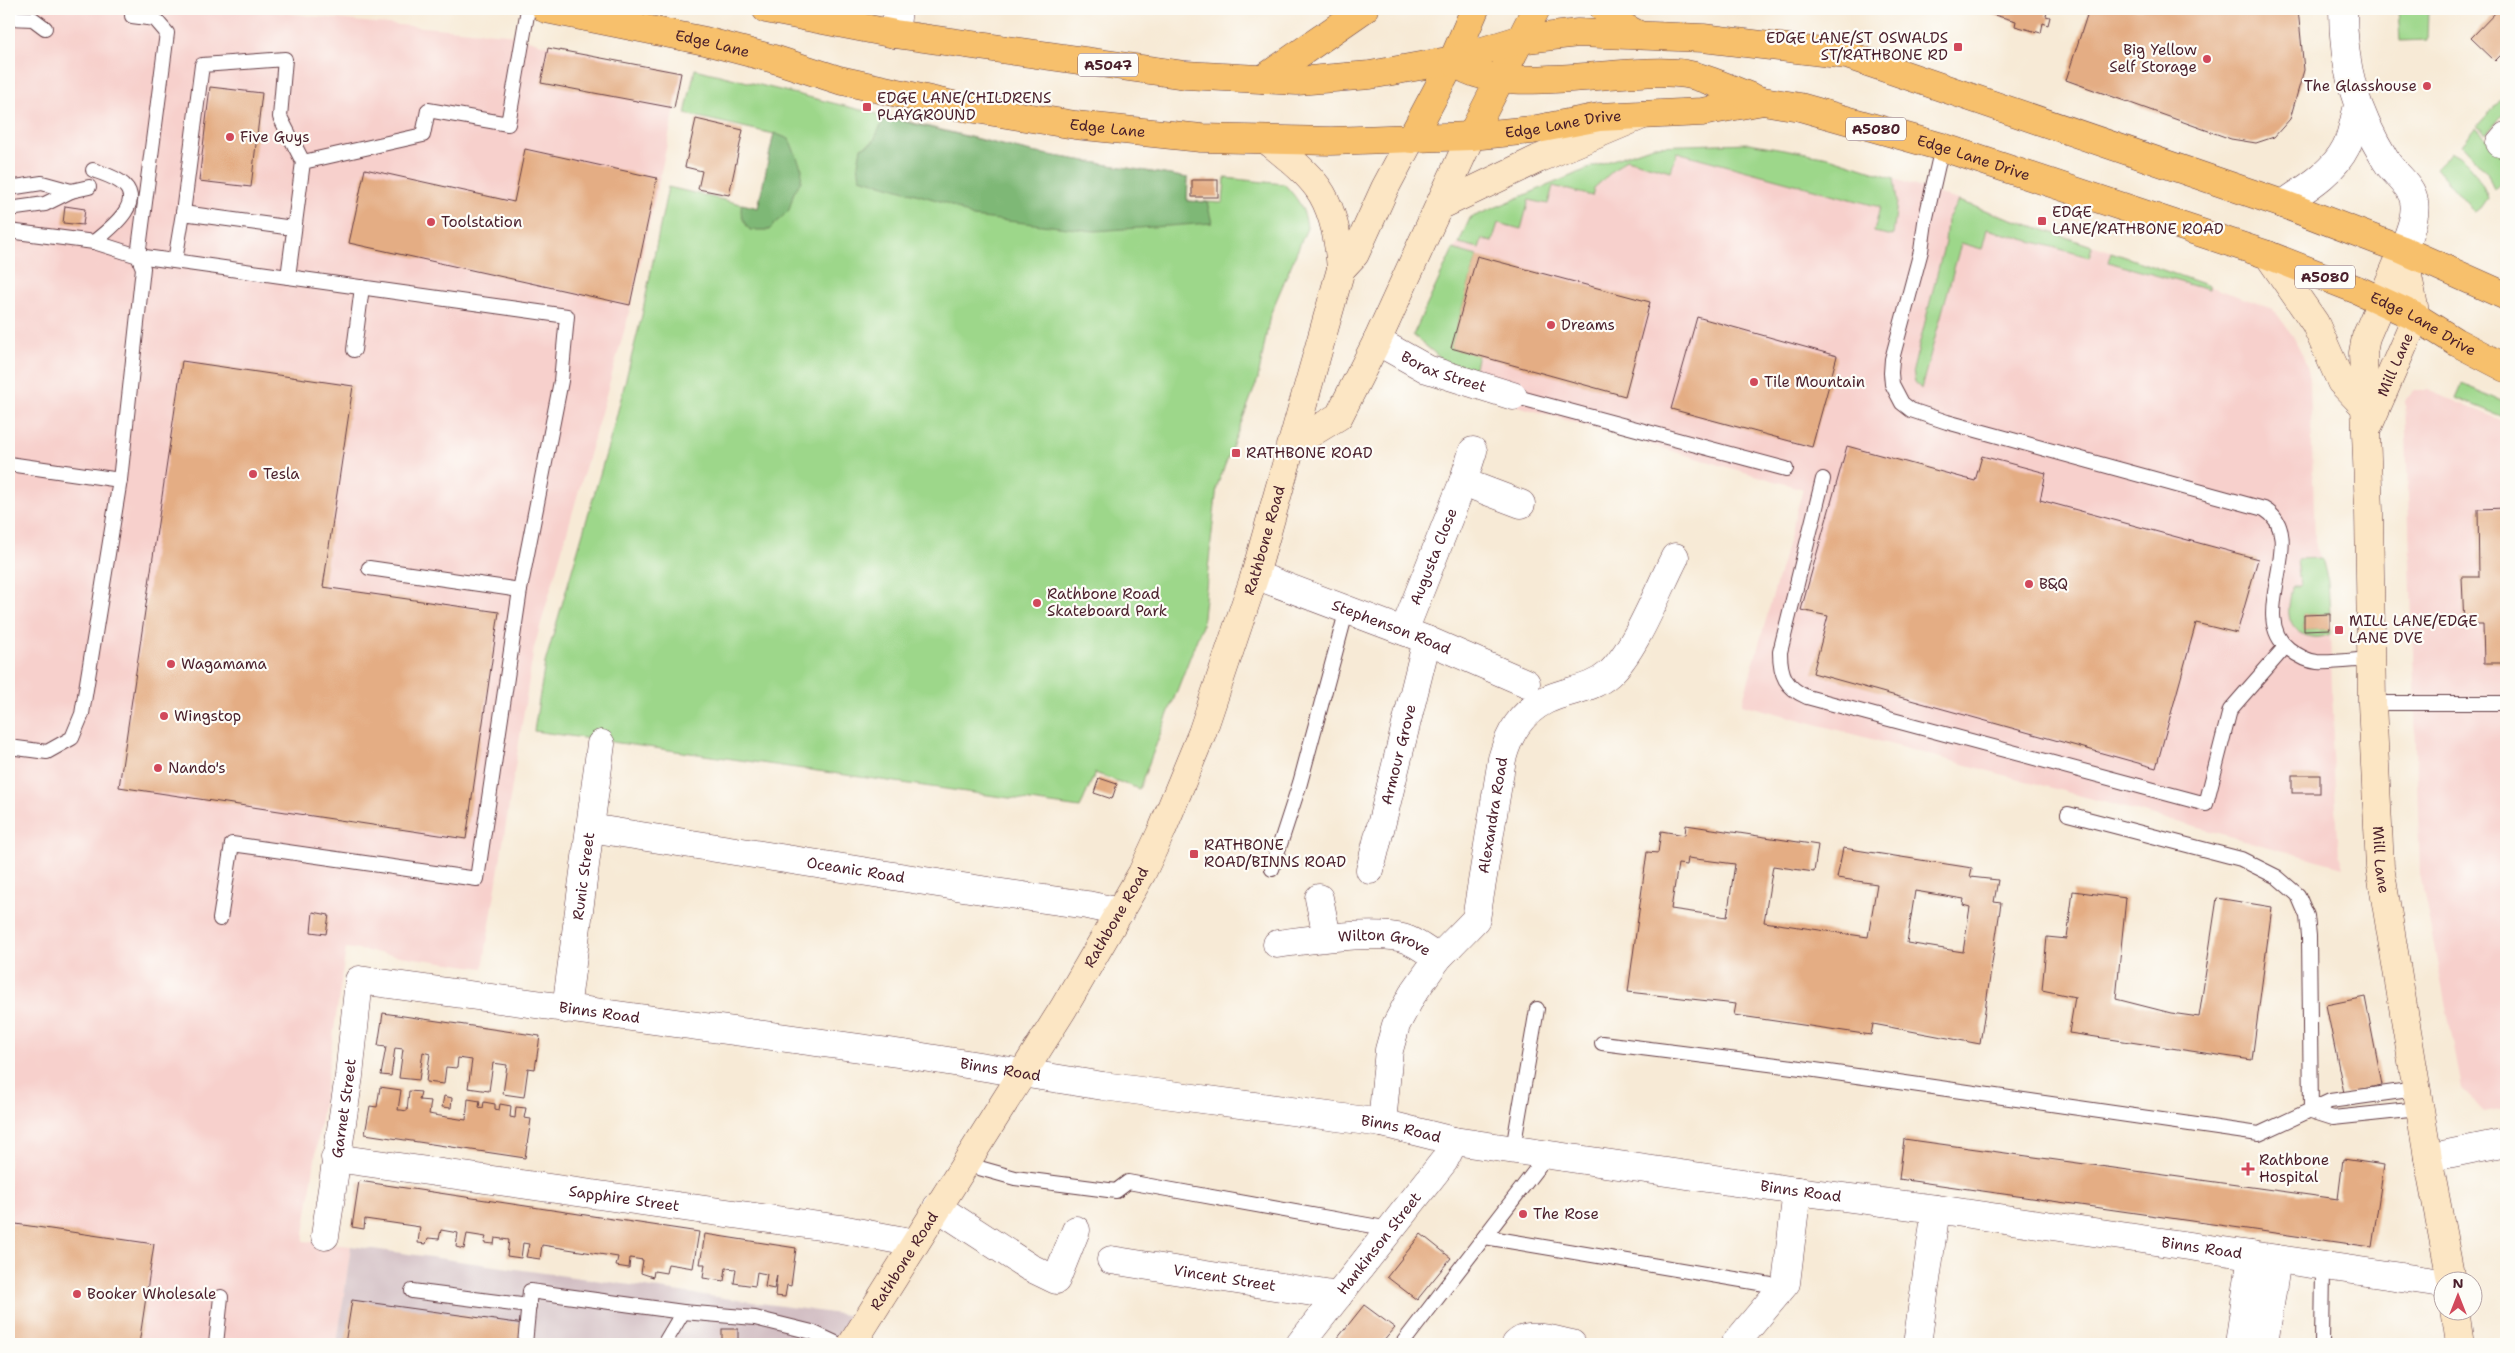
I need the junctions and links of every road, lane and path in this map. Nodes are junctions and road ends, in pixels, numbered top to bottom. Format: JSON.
{"nodes":[{"id":1,"x":528,"y":9,"type":"edge"},
{"id":2,"x":546,"y":9,"type":"edge"},
{"id":3,"x":766,"y":9,"type":"edge"},
{"id":4,"x":1340,"y":9,"type":"edge"},
{"id":5,"x":1364,"y":9,"type":"edge"},
{"id":6,"x":1475,"y":9,"type":"edge"},
{"id":7,"x":1536,"y":9,"type":"edge"},
{"id":8,"x":1604,"y":9,"type":"edge"},
{"id":9,"x":2343,"y":9,"type":"edge"},
{"id":10,"x":132,"y":16,"type":"dead end"},
{"id":11,"x":9,"y":18,"type":"edge"},
{"id":12,"x":896,"y":21,"type":"edge"},
{"id":13,"x":45,"y":28,"type":"dead end"},
{"id":14,"x":1330,"y":34,"type":"junction"},
{"id":15,"x":1637,"y":34,"type":"junction"},
{"id":16,"x":1518,"y":40,"type":"junction"},
{"id":17,"x":1452,"y":60,"type":"junction"},
{"id":18,"x":1499,"y":78,"type":"junction"},
{"id":19,"x":1263,"y":79,"type":"junction"},
{"id":20,"x":1762,"y":101,"type":"junction"},
{"id":21,"x":2358,"y":106,"type":"junction"},
{"id":22,"x":1647,"y":114,"type":"junction"},
{"id":23,"x":1471,"y":136,"type":"junction"},
{"id":24,"x":1411,"y":139,"type":"junction"},
{"id":25,"x":1268,"y":141,"type":"junction"},
{"id":26,"x":1942,"y":147,"type":"junction"},
{"id":27,"x":303,"y":162,"type":"junction"},
{"id":28,"x":93,"y":170,"type":"dead end"},
{"id":29,"x":89,"y":187,"type":"dead end"},
{"id":30,"x":9,"y":188,"type":"edge"},
{"id":31,"x":71,"y":191,"type":"junction"},
{"id":32,"x":2283,"y":204,"type":"junction"},
{"id":33,"x":1440,"y":206,"type":"junction"},
{"id":34,"x":9,"y":209,"type":"edge"},
{"id":35,"x":183,"y":213,"type":"junction"},
{"id":36,"x":294,"y":228,"type":"junction"},
{"id":37,"x":9,"y":231,"type":"edge"},
{"id":38,"x":94,"y":242,"type":"junction"},
{"id":39,"x":2403,"y":250,"type":"junction"},
{"id":40,"x":2268,"y":255,"type":"junction"},
{"id":41,"x":138,"y":256,"type":"junction"},
{"id":42,"x":175,"y":261,"type":"junction"},
{"id":43,"x":1342,"y":269,"type":"junction"},
{"id":44,"x":288,"y":277,"type":"junction"},
{"id":45,"x":362,"y":287,"type":"junction"},
{"id":46,"x":2506,"y":296,"type":"edge"},
{"id":47,"x":2381,"y":301,"type":"junction"},
{"id":48,"x":2416,"y":317,"type":"junction"},
{"id":49,"x":1377,"y":341,"type":"junction"},
{"id":50,"x":354,"y":350,"type":"dead end"},
{"id":51,"x":2506,"y":368,"type":"edge"},
{"id":52,"x":1513,"y":396,"type":"joint"},
{"id":53,"x":2366,"y":419,"type":"junction"},
{"id":54,"x":1290,"y":446,"type":"junction"},
{"id":55,"x":1473,"y":451,"type":"dead end"},
{"id":56,"x":9,"y":464,"type":"edge"},
{"id":57,"x":1786,"y":469,"type":"dead end"},
{"id":58,"x":1823,"y":478,"type":"dead end"},
{"id":59,"x":120,"y":480,"type":"junction"},
{"id":60,"x":1463,"y":482,"type":"junction"},
{"id":61,"x":1521,"y":504,"type":"dead end"},
{"id":62,"x":1674,"y":558,"type":"dead end"},
{"id":63,"x":369,"y":568,"type":"dead end"},
{"id":64,"x":1256,"y":575,"type":"junction"},
{"id":65,"x":520,"y":590,"type":"junction"},
{"id":66,"x":1347,"y":609,"type":"junction"},
{"id":67,"x":1416,"y":636,"type":"junction"},
{"id":68,"x":2285,"y":647,"type":"junction"},
{"id":69,"x":2370,"y":659,"type":"junction"},
{"id":70,"x":1526,"y":683,"type":"dead end"},
{"id":71,"x":2372,"y":703,"type":"junction"},
{"id":72,"x":2506,"y":703,"type":"edge"},
{"id":73,"x":601,"y":744,"type":"dead end"},
{"id":74,"x":9,"y":747,"type":"edge"},
{"id":75,"x":2068,"y":814,"type":"dead end"},
{"id":76,"x":590,"y":828,"type":"junction"},
{"id":77,"x":1272,"y":869,"type":"dead end"},
{"id":78,"x":1370,"y":870,"type":"dead end"},
{"id":79,"x":1319,"y":898,"type":"dead end"},
{"id":80,"x":1120,"y":912,"type":"junction"},
{"id":81,"x":220,"y":919,"type":"dead end"},
{"id":82,"x":1327,"y":937,"type":"junction"},
{"id":83,"x":1277,"y":944,"type":"dead end"},
{"id":84,"x":1438,"y":958,"type":"junction"},
{"id":85,"x":359,"y":980,"type":"joint"},
{"id":86,"x":1537,"y":1008,"type":"dead end"},
{"id":87,"x":566,"y":1009,"type":"junction"},
{"id":88,"x":1602,"y":1043,"type":"dead end"},
{"id":89,"x":1023,"y":1073,"type":"junction"},
{"id":90,"x":2418,"y":1099,"type":"junction"},
{"id":91,"x":2311,"y":1111,"type":"junction"},
{"id":92,"x":1382,"y":1123,"type":"junction"},
{"id":93,"x":1454,"y":1141,"type":"junction"},
{"id":94,"x":2506,"y":1142,"type":"edge"},
{"id":95,"x":1513,"y":1149,"type":"junction"},
{"id":96,"x":1548,"y":1154,"type":"junction"},
{"id":97,"x":335,"y":1158,"type":"junction"},
{"id":98,"x":2428,"y":1158,"type":"junction"},
{"id":99,"x":965,"y":1164,"type":"junction"},
{"id":100,"x":1797,"y":1191,"type":"junction"},
{"id":101,"x":937,"y":1207,"type":"junction"},
{"id":102,"x":1936,"y":1209,"type":"junction"},
{"id":103,"x":1390,"y":1229,"type":"junction"},
{"id":104,"x":1076,"y":1230,"type":"dead end"},
{"id":105,"x":325,"y":1236,"type":"dead end"},
{"id":106,"x":1485,"y":1237,"type":"junction"},
{"id":107,"x":915,"y":1243,"type":"junction"},
{"id":108,"x":2265,"y":1257,"type":"junction"},
{"id":109,"x":1111,"y":1260,"type":"dead end"},
{"id":110,"x":2323,"y":1266,"type":"junction"},
{"id":111,"x":2449,"y":1270,"type":"edge"},
{"id":112,"x":2432,"y":1282,"type":"edge"},
{"id":113,"x":1783,"y":1287,"type":"junction"},
{"id":114,"x":412,"y":1291,"type":"dead end"},
{"id":115,"x":1338,"y":1296,"type":"junction"},
{"id":116,"x":221,"y":1297,"type":"dead end"},
{"id":117,"x":528,"y":1306,"type":"junction"},
{"id":118,"x":683,"y":1312,"type":"junction"},
{"id":119,"x":2456,"y":1320,"type":"edge"},
{"id":120,"x":216,"y":1344,"type":"edge"},
{"id":121,"x":524,"y":1344,"type":"edge"},
{"id":122,"x":664,"y":1344,"type":"edge"},
{"id":123,"x":838,"y":1344,"type":"edge"},
{"id":124,"x":852,"y":1344,"type":"edge"},
{"id":125,"x":1300,"y":1344,"type":"edge"},
{"id":126,"x":1402,"y":1344,"type":"edge"},
{"id":127,"x":1516,"y":1344,"type":"edge"},
{"id":128,"x":1572,"y":1344,"type":"edge"},
{"id":129,"x":1735,"y":1344,"type":"edge"},
{"id":130,"x":1917,"y":1344,"type":"edge"},
{"id":131,"x":2239,"y":1344,"type":"edge"},
{"id":132,"x":2264,"y":1344,"type":"edge"},
{"id":133,"x":2322,"y":1344,"type":"edge"},
{"id":134,"x":2460,"y":1344,"type":"edge"}],
"edges":[{"from":1,"to":27,"type":"lane"},
{"from":2,"to":25,"type":"main road","name":"Edge Lane"},
{"from":3,"to":12,"type":"main road","number":"A5047"},
{"from":4,"to":14,"type":"street"},
{"from":5,"to":14,"type":"main road"},
{"from":6,"to":17,"type":"main road"},
{"from":7,"to":16,"type":"main road"},
{"from":8,"to":15,"type":"main road"},
{"from":9,"to":21,"type":"street"},
{"from":10,"to":41,"type":"lane"},
{"from":11,"to":13,"type":"lane"},
{"from":12,"to":19,"type":"main road","number":"A5047"},
{"from":14,"to":19,"type":"main road"},
{"from":15,"to":16,"type":"main road"},
{"from":15,"to":32,"type":"main road"},
{"from":16,"to":17,"type":"main road"},
{"from":16,"to":18,"type":"main road"},
{"from":17,"to":18,"type":"main road"},
{"from":17,"to":19,"type":"main road","number":"A5047"},
{"from":17,"to":24,"type":"main road"},
{"from":18,"to":20,"type":"main road"},
{"from":18,"to":23,"type":"main road"},
{"from":20,"to":22,"type":"main road","name":"Edge Lane Drive","number":"A5080"},
{"from":20,"to":26,"type":"main road","name":"Edge Lane Drive","number":"A5080"},
{"from":21,"to":32,"type":"street"},
{"from":21,"to":39,"type":"street"},
{"from":22,"to":23,"type":"main road","name":"Edge Lane Drive","number":"A5080"},
{"from":22,"to":33,"type":"main road"},
{"from":23,"to":24,"type":"main road","name":"Edge Lane Drive","number":"A5080"},
{"from":23,"to":33,"type":"main road"},
{"from":24,"to":25,"type":"main road","name":"Edge Lane"},
{"from":24,"to":43,"type":"main road","name":"Rathbone Road"},
{"from":25,"to":43,"type":"main road"},
{"from":26,"to":40,"type":"main road","name":"Edge Lane Drive","number":"A5080"},
{"from":26,"to":68,"type":"lane"},
{"from":27,"to":35,"type":"lane"},
{"from":27,"to":36,"type":"lane"},
{"from":28,"to":38,"type":"lane"},
{"from":29,"to":31,"type":"lane"},
{"from":30,"to":31,"type":"lane"},
{"from":31,"to":34,"type":"lane"},
{"from":32,"to":39,"type":"main road"},
{"from":33,"to":49,"type":"main road"},
{"from":35,"to":36,"type":"lane"},
{"from":35,"to":42,"type":"lane"},
{"from":36,"to":44,"type":"lane"},
{"from":37,"to":38,"type":"lane"},
{"from":38,"to":41,"type":"lane"},
{"from":39,"to":46,"type":"main road"},
{"from":39,"to":47,"type":"main road","name":"Mill Lane"},
{"from":39,"to":48,"type":"main road","name":"Mill Lane"},
{"from":40,"to":47,"type":"main road","name":"Edge Lane Drive","number":"A5080"},
{"from":40,"to":53,"type":"main road"},
{"from":41,"to":42,"type":"lane"},
{"from":41,"to":59,"type":"lane"},
{"from":42,"to":44,"type":"lane"},
{"from":43,"to":54,"type":"main road","name":"Rathbone Road"},
{"from":44,"to":45,"type":"lane"},
{"from":45,"to":50,"type":"lane"},
{"from":45,"to":65,"type":"lane"},
{"from":47,"to":48,"type":"main road","name":"Edge Lane Drive","number":"A5080"},
{"from":47,"to":53,"type":"main road","name":"Mill Lane"},
{"from":48,"to":51,"type":"main road","name":"Edge Lane Drive","number":"A5080"},
{"from":48,"to":53,"type":"main road","name":"Mill Lane"},
{"from":49,"to":52,"type":"street","name":"Borax Street"},
{"from":49,"to":54,"type":"main road"},
{"from":52,"to":57,"type":"lane"},
{"from":53,"to":69,"type":"main road","name":"Mill Lane"},
{"from":54,"to":64,"type":"main road","name":"Rathbone Road"},
{"from":55,"to":60,"type":"street","name":"Augusta Close"},
{"from":56,"to":59,"type":"lane"},
{"from":58,"to":68,"type":"lane"},
{"from":59,"to":74,"type":"lane"},
{"from":60,"to":61,"type":"street"},
{"from":60,"to":67,"type":"street","name":"Augusta Close"},
{"from":62,"to":84,"type":"street","name":"Alexandra Road"},
{"from":63,"to":65,"type":"lane"},
{"from":64,"to":66,"type":"street","name":"Stephenson Road"},
{"from":64,"to":80,"type":"main road","name":"Rathbone Road"},
{"from":65,"to":81,"type":"lane"},
{"from":66,"to":67,"type":"street","name":"Stephenson Road"},
{"from":66,"to":77,"type":"lane"},
{"from":67,"to":70,"type":"street","name":"Stephenson Road"},
{"from":67,"to":78,"type":"street","name":"Armour Grove"},
{"from":68,"to":69,"type":"lane"},
{"from":69,"to":71,"type":"main road","name":"Mill Lane"},
{"from":71,"to":72,"type":"lane"},
{"from":71,"to":90,"type":"main road","name":"Mill Lane"},
{"from":73,"to":76,"type":"street","name":"Runic Street"},
{"from":75,"to":91,"type":"lane"},
{"from":76,"to":80,"type":"street","name":"Oceanic Road"},
{"from":76,"to":87,"type":"street","name":"Runic Street"},
{"from":79,"to":82,"type":"street","name":"Wilton Grove"},
{"from":80,"to":89,"type":"main road","name":"Rathbone Road"},
{"from":82,"to":83,"type":"street","name":"Wilton Grove"},
{"from":82,"to":84,"type":"street","name":"Wilton Grove"},
{"from":84,"to":92,"type":"street","name":"Alexandra Road"},
{"from":85,"to":87,"type":"street","name":"Binns Road"},
{"from":85,"to":97,"type":"street","name":"Garnet Street"},
{"from":86,"to":95,"type":"lane"},
{"from":87,"to":89,"type":"street","name":"Binns Road"},
{"from":88,"to":91,"type":"lane"},
{"from":89,"to":92,"type":"street","name":"Binns Road"},
{"from":89,"to":99,"type":"main road","name":"Rathbone Road"},
{"from":90,"to":91,"type":"lane"},
{"from":90,"to":91,"type":"lane"},
{"from":90,"to":98,"type":"main road","name":"Mill Lane"},
{"from":92,"to":93,"type":"street","name":"Binns Road"},
{"from":93,"to":95,"type":"street","name":"Binns Road"},
{"from":93,"to":103,"type":"street","name":"Hankinson Street"},
{"from":94,"to":98,"type":"street"},
{"from":95,"to":96,"type":"street","name":"Binns Road"},
{"from":96,"to":100,"type":"street","name":"Binns Road"},
{"from":96,"to":106,"type":"lane"},
{"from":97,"to":105,"type":"street","name":"Garnet Street"},
{"from":97,"to":107,"type":"street","name":"Sapphire Street"},
{"from":98,"to":111,"type":"main road","name":"Mill Lane"},
{"from":99,"to":101,"type":"main road","name":"Rathbone Road"},
{"from":99,"to":103,"type":"lane"},
{"from":100,"to":102,"type":"street","name":"Binns Road"},
{"from":100,"to":113,"type":"street"},
{"from":101,"to":104,"type":"street"},
{"from":101,"to":107,"type":"main road","name":"Rathbone Road"},
{"from":102,"to":108,"type":"street","name":"Binns Road"},
{"from":102,"to":130,"type":"street"},
{"from":103,"to":115,"type":"street","name":"Hankinson Street"},
{"from":106,"to":113,"type":"lane"},
{"from":106,"to":126,"type":"lane"},
{"from":107,"to":124,"type":"main road","name":"Rathbone Road"},
{"from":108,"to":110,"type":"street","name":"Binns Road"},
{"from":108,"to":131,"type":"street"},
{"from":108,"to":132,"type":"street"},
{"from":109,"to":115,"type":"street","name":"Vincent Street"},
{"from":110,"to":112,"type":"street","name":"Binns Road"},
{"from":110,"to":133,"type":"lane"},
{"from":113,"to":129,"type":"street"},
{"from":114,"to":117,"type":"lane"},
{"from":115,"to":125,"type":"street","name":"Hankinson Street"},
{"from":116,"to":120,"type":"lane"},
{"from":117,"to":118,"type":"lane"},
{"from":117,"to":121,"type":"lane"},
{"from":118,"to":122,"type":"lane"},
{"from":118,"to":123,"type":"lane"},
{"from":119,"to":134,"type":"main road"},
{"from":127,"to":128,"type":"street"}]}
